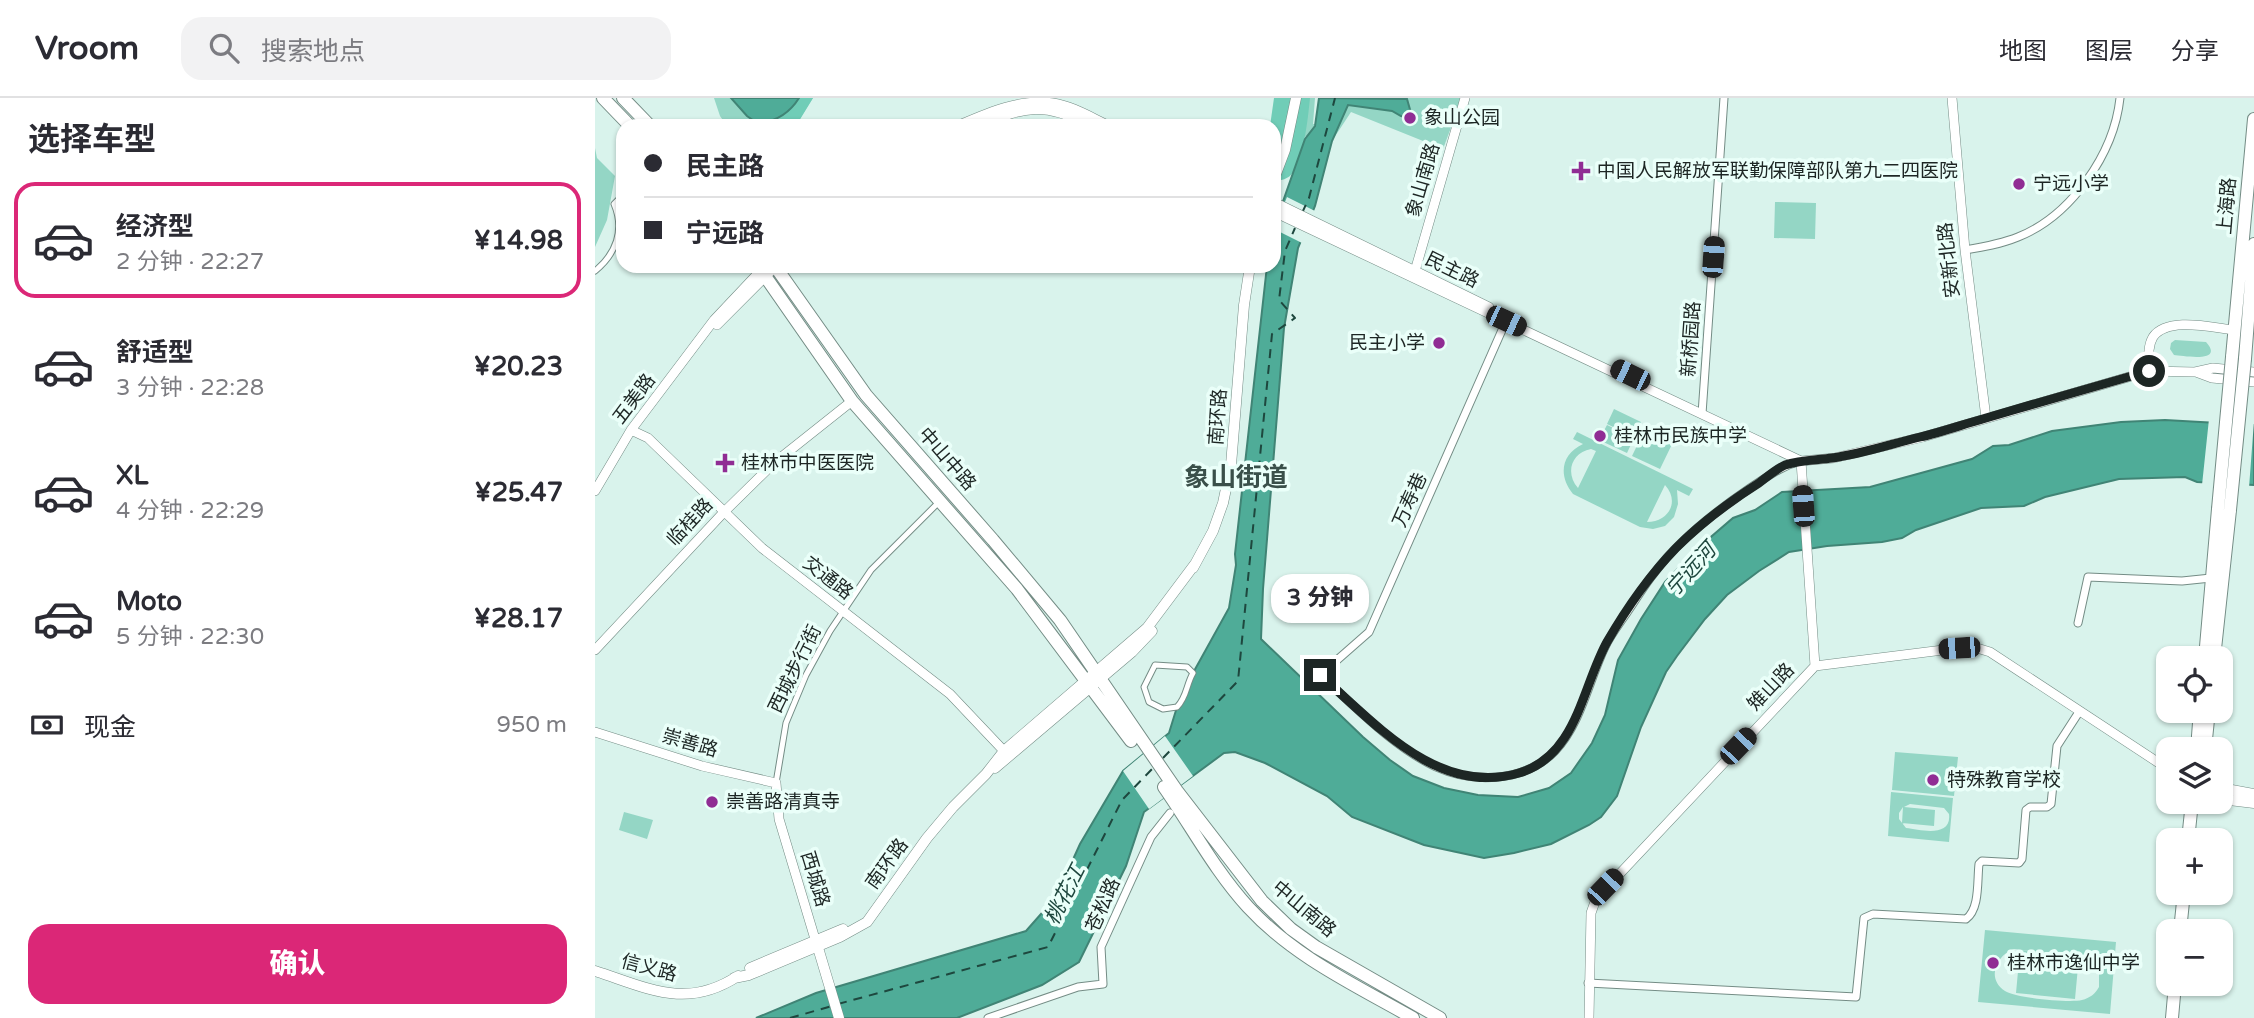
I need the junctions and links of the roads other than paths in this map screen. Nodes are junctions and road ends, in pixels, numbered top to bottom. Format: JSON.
{"nodes":[{"id":1,"x":603,"y":98,"type":"edge"},
{"id":2,"x":623,"y":98,"type":"edge"},
{"id":3,"x":1296,"y":98,"type":"edge"},
{"id":4,"x":1465,"y":98,"type":"edge"},
{"id":5,"x":1724,"y":98,"type":"edge"},
{"id":6,"x":1952,"y":98,"type":"edge"},
{"id":7,"x":2120,"y":98,"type":"edge"},
{"id":8,"x":623,"y":119,"type":"edge"},
{"id":9,"x":643,"y":119,"type":"edge"},
{"id":10,"x":975,"y":119,"type":"edge"},
{"id":11,"x":999,"y":119,"type":"edge"},
{"id":12,"x":1077,"y":119,"type":"edge"},
{"id":13,"x":1094,"y":119,"type":"edge"},
{"id":14,"x":2254,"y":119,"type":"edge"},
{"id":15,"x":1281,"y":161,"type":"edge"},
{"id":16,"x":1281,"y":211,"type":"edge"},
{"id":17,"x":1313,"y":225,"type":"junction"},
{"id":18,"x":616,"y":241,"type":"edge"},
{"id":19,"x":2254,"y":244,"type":"edge"},
{"id":20,"x":1965,"y":250,"type":"junction"},
{"id":21,"x":595,"y":271,"type":"edge"},
{"id":22,"x":1415,"y":271,"type":"junction"},
{"id":23,"x":763,"y":273,"type":"edge"},
{"id":24,"x":771,"y":273,"type":"edge"},
{"id":25,"x":772,"y":273,"type":"edge"},
{"id":26,"x":1248,"y":273,"type":"edge"},
{"id":27,"x":1506,"y":321,"type":"junction"},
{"id":28,"x":2251,"y":322,"type":"edge"},
{"id":29,"x":2235,"y":330,"type":"junction"},
{"id":30,"x":2239,"y":358,"type":"junction"},
{"id":31,"x":2149,"y":371,"type":"junction"},
{"id":32,"x":2195,"y":372,"type":"junction"},
{"id":33,"x":2254,"y":372,"type":"edge"},
{"id":34,"x":2254,"y":382,"type":"edge"},
{"id":35,"x":852,"y":401,"type":"junction"},
{"id":36,"x":1702,"y":412,"type":"junction"},
{"id":37,"x":1986,"y":418,"type":"junction"},
{"id":38,"x":631,"y":430,"type":"junction"},
{"id":39,"x":1801,"y":461,"type":"junction"},
{"id":40,"x":595,"y":491,"type":"edge"},
{"id":41,"x":939,"y":502,"type":"junction"},
{"id":42,"x":2224,"y":509,"type":"junction"},
{"id":43,"x":724,"y":512,"type":"junction"},
{"id":44,"x":2211,"y":578,"type":"junction"},
{"id":45,"x":842,"y":612,"type":"junction"},
{"id":46,"x":2078,"y":623,"type":"dead end"},
{"id":47,"x":2206,"y":646,"type":"edge"},
{"id":48,"x":2215,"y":646,"type":"edge"},
{"id":49,"x":595,"y":650,"type":"edge"},
{"id":50,"x":1815,"y":666,"type":"junction"},
{"id":51,"x":1092,"y":681,"type":"junction"},
{"id":52,"x":1149,"y":702,"type":"joint"},
{"id":53,"x":2079,"y":712,"type":"junction"},
{"id":54,"x":595,"y":732,"type":"edge"},
{"id":55,"x":1004,"y":751,"type":"junction"},
{"id":56,"x":2156,"y":761,"type":"edge"},
{"id":57,"x":986,"y":774,"type":"junction"},
{"id":58,"x":776,"y":783,"type":"junction"},
{"id":59,"x":2233,"y":790,"type":"edge"},
{"id":60,"x":1173,"y":793,"type":"junction"},
{"id":61,"x":2254,"y":794,"type":"edge"},
{"id":62,"x":2233,"y":800,"type":"edge"},
{"id":63,"x":2254,"y":803,"type":"edge"},
{"id":64,"x":1170,"y":813,"type":"dead end"},
{"id":65,"x":817,"y":943,"type":"junction"},
{"id":66,"x":595,"y":971,"type":"edge"},
{"id":67,"x":734,"y":978,"type":"joint"},
{"id":68,"x":1588,"y":983,"type":"junction"},
{"id":69,"x":2174,"y":996,"type":"edge"},
{"id":70,"x":2182,"y":996,"type":"edge"},
{"id":71,"x":839,"y":1018,"type":"edge"},
{"id":72,"x":988,"y":1018,"type":"edge"},
{"id":73,"x":1413,"y":1018,"type":"edge"},
{"id":74,"x":1440,"y":1018,"type":"edge"},
{"id":75,"x":1589,"y":1018,"type":"edge"},
{"id":76,"x":2172,"y":1018,"type":"edge"},
{"id":77,"x":2180,"y":1018,"type":"edge"}],
"edges":[{"from":1,"to":8,"type":"highway"},
{"from":2,"to":9,"type":"highway"},
{"from":3,"to":15,"type":"main road"},
{"from":4,"to":22,"type":"street","name":"象山南路"},
{"from":5,"to":36,"type":"street","name":"新桥园路"},
{"from":6,"to":20,"type":"street","name":"安新北路"},
{"from":7,"to":20,"type":"street"},
{"from":10,"to":13,"type":"street"},
{"from":11,"to":12,"type":"street"},
{"from":14,"to":29,"type":"highway","name":"上海路"},
{"from":16,"to":17,"type":"street"},
{"from":17,"to":22,"type":"street","name":"民主路"},
{"from":17,"to":27,"type":"street","name":"民主路"},
{"from":18,"to":21,"type":"street"},
{"from":19,"to":28,"type":"highway","name":"上海路"},
{"from":20,"to":37,"type":"street","name":"安新北路"},
{"from":22,"to":36,"type":"street","name":"民主路"},
{"from":23,"to":38,"type":"street","name":"五美路"},
{"from":24,"to":35,"type":"highway","name":"中山中路"},
{"from":25,"to":51,"type":"highway","name":"中山中路"},
{"from":26,"to":51,"type":"main road","name":"南环路"},
{"from":27,"to":36,"type":"street","name":"民主路"},
{"from":27,"to":39,"type":"street","name":"万寿巷"},
{"from":28,"to":30,"type":"highway","name":"上海路"},
{"from":29,"to":30,"type":"highway"},
{"from":29,"to":31,"type":"street"},
{"from":30,"to":42,"type":"highway","bridge":true},
{"from":31,"to":32,"type":"street"},
{"from":31,"to":37,"type":"street"},
{"from":32,"to":33,"type":"street"},
{"from":32,"to":34,"type":"street"},
{"from":35,"to":41,"type":"highway","name":"中山中路"},
{"from":35,"to":43,"type":"street","name":"临桂路"},
{"from":36,"to":39,"type":"street","name":"民主路"},
{"from":37,"to":39,"type":"street"},
{"from":38,"to":40,"type":"street","name":"五美路"},
{"from":38,"to":43,"type":"street","name":"交通路"},
{"from":39,"to":50,"type":"street"},
{"from":41,"to":45,"type":"street"},
{"from":41,"to":51,"type":"highway","name":"中山中路"},
{"from":42,"to":44,"type":"highway"},
{"from":42,"to":48,"type":"highway"},
{"from":43,"to":45,"type":"street","name":"交通路"},
{"from":43,"to":49,"type":"street","name":"临桂路"},
{"from":44,"to":46,"type":"street"},
{"from":44,"to":47,"type":"highway"},
{"from":45,"to":55,"type":"street","name":"交通路"},
{"from":45,"to":58,"type":"street","name":"西城步行街"},
{"from":50,"to":53,"type":"street","name":"雉山路"},
{"from":50,"to":68,"type":"street","name":"雉山路"},
{"from":51,"to":55,"type":"main road","name":"南环路"},
{"from":51,"to":57,"type":"main road","name":"南环路"},
{"from":51,"to":60,"type":"highway"},
{"from":52,"to":52,"type":"street"},
{"from":53,"to":56,"type":"street","name":"雉山路"},
{"from":53,"to":68,"type":"street"},
{"from":54,"to":58,"type":"street","name":"崇善路"},
{"from":55,"to":57,"type":"main road","name":"南环路"},
{"from":57,"to":65,"type":"main road","name":"南环路"},
{"from":58,"to":65,"type":"street","name":"西城路"},
{"from":59,"to":61,"type":"main road"},
{"from":60,"to":73,"type":"highway","name":"中山南路"},
{"from":60,"to":74,"type":"highway","name":"中山南路"},
{"from":62,"to":63,"type":"main road"},
{"from":64,"to":72,"type":"street","name":"苍松路"},
{"from":65,"to":67,"type":"main road","name":"南环路"},
{"from":65,"to":71,"type":"main road","name":"西城路"},
{"from":66,"to":67,"type":"main road","name":"信义路"},
{"from":68,"to":75,"type":"street","name":"雉山路"},
{"from":69,"to":76,"type":"highway"},
{"from":70,"to":77,"type":"highway"}]}
